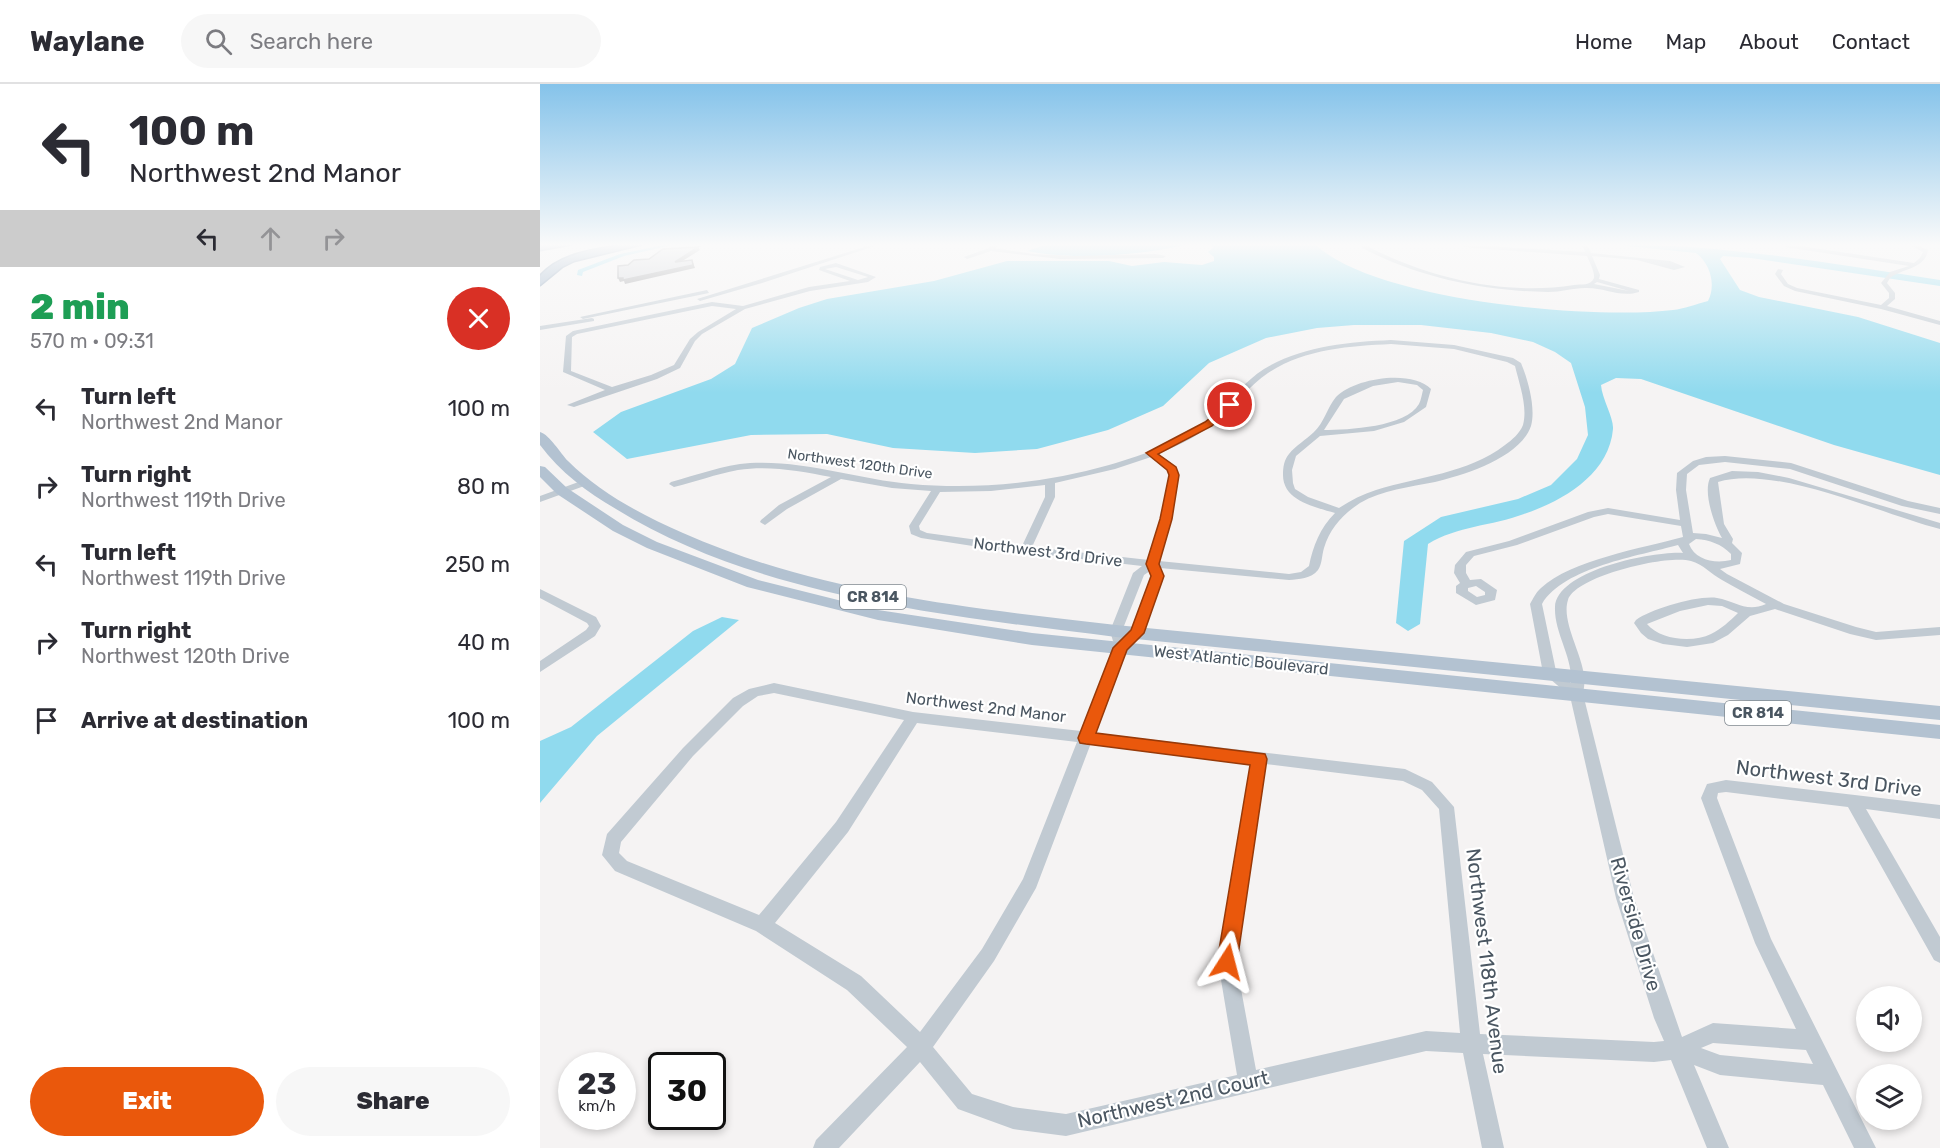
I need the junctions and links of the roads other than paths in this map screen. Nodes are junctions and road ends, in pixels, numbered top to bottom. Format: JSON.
{"nodes":[{"id":1,"x":698,"y":294,"type":"edge"},
{"id":2,"x":710,"y":294,"type":"edge"},
{"id":3,"x":745,"y":294,"type":"joint"},
{"id":4,"x":791,"y":294,"type":"edge"},
{"id":5,"x":1817,"y":294,"type":"edge"},
{"id":6,"x":1892,"y":294,"type":"edge"},
{"id":7,"x":768,"y":299,"type":"junction"},
{"id":8,"x":756,"y":303,"type":"junction"},
{"id":9,"x":1882,"y":307,"type":"junction"},
{"id":10,"x":743,"y":308,"type":"junction"},
{"id":11,"x":540,"y":323,"type":"edge"},
{"id":12,"x":1940,"y":323,"type":"edge"},
{"id":13,"x":540,"y":328,"type":"edge"},
{"id":14,"x":612,"y":390,"type":"junction"},
{"id":15,"x":571,"y":405,"type":"dead end"},
{"id":16,"x":1318,"y":433,"type":"junction"},
{"id":17,"x":540,"y":436,"type":"edge"},
{"id":18,"x":1151,"y":453,"type":"junction"},
{"id":19,"x":540,"y":470,"type":"edge"},
{"id":20,"x":839,"y":476,"type":"junction"},
{"id":21,"x":1050,"y":481,"type":"junction"},
{"id":22,"x":584,"y":483,"type":"junction"},
{"id":23,"x":674,"y":484,"type":"dead end"},
{"id":24,"x":937,"y":489,"type":"junction"},
{"id":25,"x":561,"y":491,"type":"junction"},
{"id":26,"x":540,"y":499,"type":"edge"},
{"id":27,"x":1940,"y":511,"type":"edge"},
{"id":28,"x":1342,"y":512,"type":"junction"},
{"id":29,"x":765,"y":522,"type":"dead end"},
{"id":30,"x":1940,"y":526,"type":"edge"},
{"id":31,"x":1686,"y":532,"type":"junction"},
{"id":32,"x":1716,"y":537,"type":"junction"},
{"id":33,"x":1024,"y":551,"type":"junction"},
{"id":34,"x":1700,"y":560,"type":"junction"},
{"id":35,"x":1736,"y":562,"type":"junction"},
{"id":36,"x":1153,"y":564,"type":"junction"},
{"id":37,"x":1466,"y":583,"type":"dead end"},
{"id":38,"x":1740,"y":586,"type":"junction"},
{"id":39,"x":540,"y":593,"type":"edge"},
{"id":40,"x":1775,"y":605,"type":"junction"},
{"id":41,"x":1746,"y":613,"type":"junction"},
{"id":42,"x":1940,"y":631,"type":"edge"},
{"id":43,"x":1137,"y":633,"type":"junction"},
{"id":44,"x":1118,"y":639,"type":"junction"},
{"id":45,"x":540,"y":667,"type":"edge"},
{"id":46,"x":1550,"y":673,"type":"junction"},
{"id":47,"x":1577,"y":685,"type":"junction"},
{"id":48,"x":1940,"y":713,"type":"edge"},
{"id":49,"x":912,"y":717,"type":"junction"},
{"id":50,"x":1940,"y":732,"type":"edge"},
{"id":51,"x":1086,"y":738,"type":"junction"},
{"id":52,"x":1259,"y":759,"type":"junction"},
{"id":53,"x":1427,"y":786,"type":"joint"},
{"id":54,"x":1854,"y":802,"type":"junction"},
{"id":55,"x":1940,"y":812,"type":"edge"},
{"id":56,"x":610,"y":855,"type":"joint"},
{"id":57,"x":762,"y":925,"type":"junction"},
{"id":58,"x":1940,"y":954,"type":"edge"},
{"id":59,"x":1810,"y":1040,"type":"junction"},
{"id":60,"x":1471,"y":1043,"type":"junction"},
{"id":61,"x":921,"y":1047,"type":"junction"},
{"id":62,"x":1676,"y":1049,"type":"junction"},
{"id":63,"x":1827,"y":1075,"type":"junction"},
{"id":64,"x":1248,"y":1081,"type":"junction"},
{"id":65,"x":824,"y":1148,"type":"edge"},
{"id":66,"x":1493,"y":1148,"type":"edge"},
{"id":67,"x":1718,"y":1148,"type":"edge"},
{"id":68,"x":1865,"y":1148,"type":"edge"}],
"edges":[{"from":1,"to":11,"type":"street"},
{"from":2,"to":13,"type":"street"},
{"from":3,"to":7,"type":"street"},
{"from":3,"to":8,"type":"street"},
{"from":4,"to":7,"type":"street"},
{"from":5,"to":9,"type":"street"},
{"from":6,"to":9,"type":"street"},
{"from":7,"to":8,"type":"street"},
{"from":8,"to":10,"type":"street"},
{"from":9,"to":12,"type":"street"},
{"from":10,"to":14,"type":"street"},
{"from":10,"to":14,"type":"street"},
{"from":14,"to":15,"type":"street"},
{"from":16,"to":16,"type":"street"},
{"from":16,"to":28,"type":"street"},
{"from":17,"to":22,"type":"main road","name":"West Atlantic Boulevard","number":"CR 814"},
{"from":18,"to":21,"type":"street","name":"Northwest 120th Drive"},
{"from":18,"to":28,"type":"street","name":"Northwest 120th Drive"},
{"from":18,"to":36,"type":"street"},
{"from":19,"to":25,"type":"main road","name":"West Atlantic Boulevard","number":"CR 814"},
{"from":20,"to":23,"type":"street","name":"Northwest 120th Drive"},
{"from":20,"to":24,"type":"street","name":"Northwest 120th Drive"},
{"from":20,"to":29,"type":"street"},
{"from":21,"to":24,"type":"street","name":"Northwest 120th Drive"},
{"from":21,"to":33,"type":"street"},
{"from":22,"to":25,"type":"street"},
{"from":22,"to":44,"type":"main road","name":"West Atlantic Boulevard","number":"CR 814"},
{"from":24,"to":33,"type":"street","name":"Northwest 3rd Drive"},
{"from":25,"to":26,"type":"street"},
{"from":25,"to":44,"type":"main road","name":"West Atlantic Boulevard","number":"CR 814"},
{"from":27,"to":31,"type":"street"},
{"from":28,"to":36,"type":"street","name":"Northwest 3rd Drive"},
{"from":30,"to":32,"type":"street"},
{"from":31,"to":32,"type":"street"},
{"from":31,"to":34,"type":"street"},
{"from":31,"to":37,"type":"street"},
{"from":31,"to":46,"type":"street"},
{"from":32,"to":35,"type":"street"},
{"from":33,"to":36,"type":"street","name":"Northwest 3rd Drive"},
{"from":34,"to":35,"type":"street"},
{"from":34,"to":38,"type":"street"},
{"from":34,"to":47,"type":"street"},
{"from":35,"to":38,"type":"street"},
{"from":36,"to":43,"type":"street"},
{"from":36,"to":44,"type":"street"},
{"from":38,"to":40,"type":"street"},
{"from":39,"to":45,"type":"street"},
{"from":40,"to":41,"type":"street"},
{"from":40,"to":42,"type":"street"},
{"from":41,"to":41,"type":"street"},
{"from":43,"to":44,"type":"main road","name":"West Atlantic Boulevard","number":"CR 814"},
{"from":43,"to":46,"type":"main road","name":"West Atlantic Boulevard","number":"CR 814"},
{"from":44,"to":47,"type":"main road","name":"West Atlantic Boulevard","number":"CR 814"},
{"from":44,"to":51,"type":"street"},
{"from":46,"to":47,"type":"main road","name":"West Atlantic Boulevard","number":"CR 814"},
{"from":47,"to":48,"type":"main road","name":"West Atlantic Boulevard","number":"CR 814"},
{"from":47,"to":50,"type":"main road","name":"West Atlantic Boulevard","number":"CR 814"},
{"from":47,"to":62,"type":"street","name":"Riverside Drive"},
{"from":49,"to":51,"type":"street","name":"Northwest 2nd Manor"},
{"from":49,"to":56,"type":"street","name":"Northwest 2nd Manor"},
{"from":49,"to":57,"type":"street"},
{"from":51,"to":52,"type":"street","name":"Northwest 2nd Manor"},
{"from":51,"to":61,"type":"street"},
{"from":52,"to":53,"type":"street","name":"Northwest 2nd Manor"},
{"from":52,"to":64,"type":"street"},
{"from":53,"to":60,"type":"street","name":"Northwest 118th Avenue"},
{"from":54,"to":55,"type":"street","name":"Northwest 3rd Drive"},
{"from":54,"to":58,"type":"street"},
{"from":54,"to":59,"type":"street","name":"Northwest 3rd Drive"},
{"from":56,"to":57,"type":"street","name":"Northwest 2nd Court"},
{"from":57,"to":61,"type":"street","name":"Northwest 2nd Court"},
{"from":59,"to":62,"type":"street","name":"Northwest 2nd Court"},
{"from":59,"to":63,"type":"street"},
{"from":60,"to":62,"type":"street","name":"Northwest 2nd Court"},
{"from":60,"to":64,"type":"street","name":"Northwest 2nd Court"},
{"from":60,"to":66,"type":"street","name":"Northwest 118th Avenue"},
{"from":61,"to":64,"type":"street","name":"Northwest 2nd Court"},
{"from":61,"to":65,"type":"street"},
{"from":62,"to":63,"type":"street","name":"Northwest 2nd Court"},
{"from":62,"to":67,"type":"street","name":"Riverside Drive"},
{"from":63,"to":68,"type":"street"}]}
